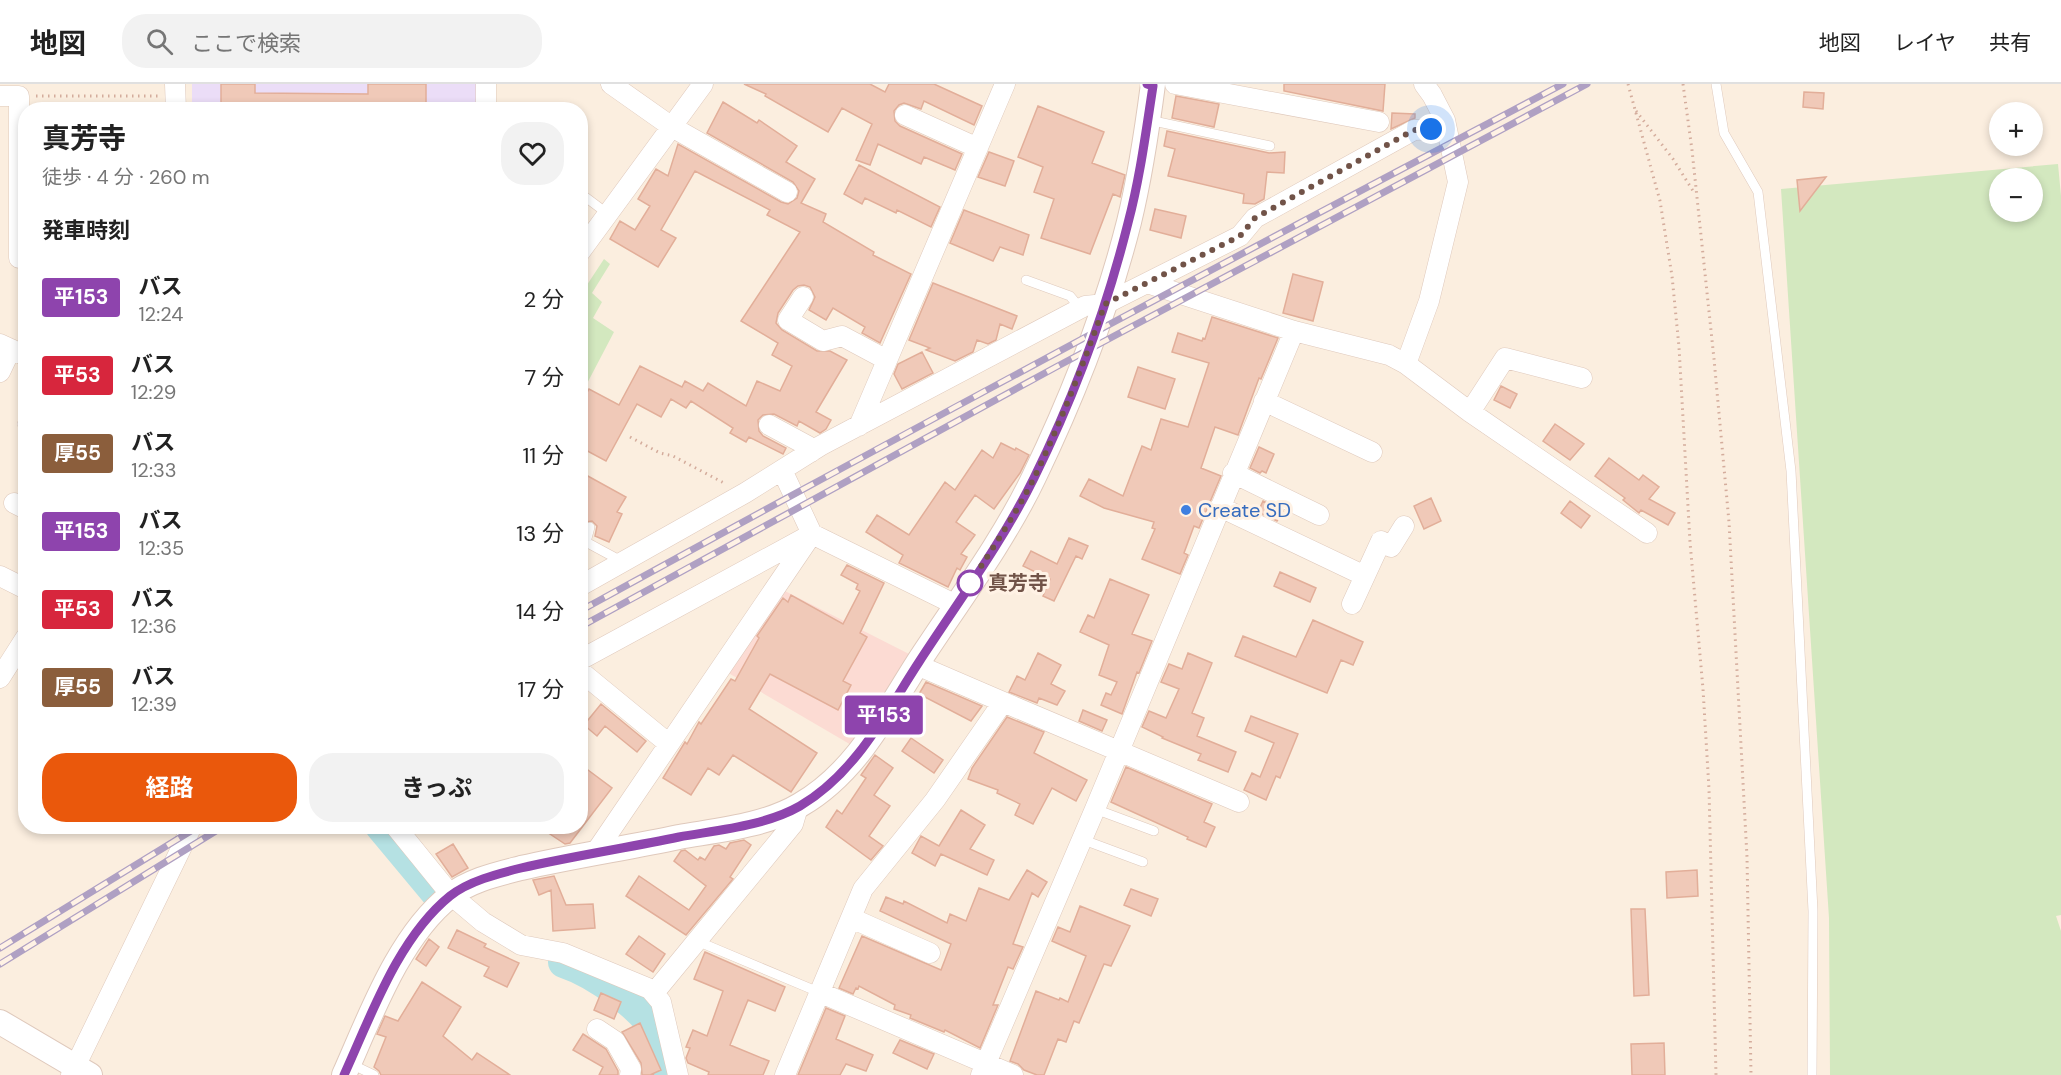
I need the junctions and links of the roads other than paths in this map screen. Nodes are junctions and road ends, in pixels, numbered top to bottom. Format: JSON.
{"nodes":[{"id":1,"x":486,"y":84,"type":"edge"},
{"id":2,"x":611,"y":84,"type":"edge"},
{"id":3,"x":703,"y":84,"type":"edge"},
{"id":4,"x":1005,"y":84,"type":"edge"},
{"id":5,"x":1158,"y":84,"type":"edge"},
{"id":6,"x":1424,"y":84,"type":"edge"},
{"id":7,"x":1716,"y":84,"type":"edge"},
{"id":8,"x":1257,"y":92,"type":"edge"},
{"id":9,"x":9,"y":96,"type":"edge"},
{"id":10,"x":486,"y":102,"type":"edge"},
{"id":11,"x":905,"y":115,"type":"dead end"},
{"id":12,"x":1148,"y":120,"type":"junction"},
{"id":13,"x":1379,"y":122,"type":"dead end"},
{"id":14,"x":672,"y":127,"type":"junction"},
{"id":15,"x":1447,"y":129,"type":"junction"},
{"id":16,"x":1270,"y":146,"type":"dead end"},
{"id":17,"x":978,"y":148,"type":"junction"},
{"id":18,"x":787,"y":192,"type":"dead end"},
{"id":19,"x":588,"y":199,"type":"edge"},
{"id":20,"x":18,"y":210,"type":"edge"},
{"id":21,"x":608,"y":214,"type":"junction"},
{"id":22,"x":588,"y":241,"type":"edge"},
{"id":23,"x":0,"y":247,"type":"edge"},
{"id":24,"x":18,"y":258,"type":"edge"},
{"id":25,"x":1026,"y":280,"type":"dead end"},
{"id":26,"x":1147,"y":283,"type":"junction"},
{"id":27,"x":803,"y":297,"type":"dead end"},
{"id":28,"x":1105,"y":304,"type":"junction"},
{"id":29,"x":1080,"y":308,"type":"junction"},
{"id":30,"x":1294,"y":331,"type":"junction"},
{"id":31,"x":12,"y":350,"type":"edge"},
{"id":32,"x":887,"y":360,"type":"junction"},
{"id":33,"x":1406,"y":364,"type":"junction"},
{"id":34,"x":0,"y":372,"type":"edge"},
{"id":35,"x":1582,"y":378,"type":"dead end"},
{"id":36,"x":1264,"y":401,"type":"junction"},
{"id":37,"x":1470,"y":412,"type":"junction"},
{"id":38,"x":770,"y":425,"type":"dead end"},
{"id":39,"x":859,"y":426,"type":"junction"},
{"id":40,"x":811,"y":452,"type":"junction"},
{"id":41,"x":1372,"y":452,"type":"dead end"},
{"id":42,"x":782,"y":470,"type":"junction"},
{"id":43,"x":1233,"y":473,"type":"junction"},
{"id":44,"x":1220,"y":507,"type":"junction"},
{"id":45,"x":1319,"y":515,"type":"dead end"},
{"id":46,"x":1404,"y":526,"type":"dead end"},
{"id":47,"x":590,"y":527,"type":"dead end"},
{"id":48,"x":1647,"y":533,"type":"dead end"},
{"id":49,"x":588,"y":534,"type":"edge"},
{"id":50,"x":812,"y":534,"type":"junction"},
{"id":51,"x":588,"y":543,"type":"edge"},
{"id":52,"x":624,"y":563,"type":"junction"},
{"id":53,"x":0,"y":576,"type":"edge"},
{"id":54,"x":1365,"y":576,"type":"junction"},
{"id":55,"x":588,"y":582,"type":"edge"},
{"id":56,"x":18,"y":585,"type":"edge"},
{"id":57,"x":1352,"y":604,"type":"dead end"},
{"id":58,"x":956,"y":605,"type":"junction"},
{"id":59,"x":18,"y":649,"type":"edge"},
{"id":60,"x":588,"y":656,"type":"edge"},
{"id":61,"x":917,"y":664,"type":"junction"},
{"id":62,"x":2,"y":672,"type":"edge"},
{"id":63,"x":588,"y":678,"type":"edge"},
{"id":64,"x":1003,"y":702,"type":"junction"},
{"id":65,"x":669,"y":744,"type":"junction"},
{"id":66,"x":1118,"y":751,"type":"junction"},
{"id":67,"x":1239,"y":802,"type":"dead end"},
{"id":68,"x":798,"y":807,"type":"junction"},
{"id":69,"x":1095,"y":809,"type":"junction"},
{"id":70,"x":1154,"y":831,"type":"dead end"},
{"id":71,"x":188,"y":834,"type":"edge"},
{"id":72,"x":401,"y":834,"type":"edge"},
{"id":73,"x":1081,"y":839,"type":"junction"},
{"id":74,"x":595,"y":853,"type":"junction"},
{"id":75,"x":1143,"y":862,"type":"dead end"},
{"id":76,"x":451,"y":895,"type":"junction"},
{"id":77,"x":852,"y":918,"type":"junction"},
{"id":78,"x":697,"y":941,"type":"junction"},
{"id":79,"x":930,"y":953,"type":"dead end"},
{"id":80,"x":654,"y":993,"type":"junction"},
{"id":81,"x":821,"y":993,"type":"junction"},
{"id":82,"x":0,"y":1022,"type":"edge"},
{"id":83,"x":610,"y":1030,"type":"dead end"},
{"id":84,"x":347,"y":1069,"type":"edge"},
{"id":85,"x":983,"y":1069,"type":"edge"},
{"id":86,"x":79,"y":1072,"type":"edge"},
{"id":87,"x":375,"y":1075,"type":"edge"},
{"id":88,"x":630,"y":1075,"type":"edge"},
{"id":89,"x":678,"y":1075,"type":"edge"},
{"id":90,"x":785,"y":1075,"type":"edge"},
{"id":91,"x":1012,"y":1075,"type":"edge"},
{"id":92,"x":1812,"y":1075,"type":"edge"}],
"edges":[{"from":1,"to":10,"type":"street"},
{"from":2,"to":14,"type":"street"},
{"from":3,"to":14,"type":"street"},
{"from":4,"to":17,"type":"street"},
{"from":5,"to":8,"type":"street"},
{"from":5,"to":12,"type":"street"},
{"from":6,"to":15,"type":"street"},
{"from":7,"to":92,"type":"lane"},
{"from":8,"to":13,"type":"street"},
{"from":9,"to":20,"type":"street"},
{"from":11,"to":17,"type":"street"},
{"from":12,"to":16,"type":"lane"},
{"from":12,"to":28,"type":"street"},
{"from":14,"to":18,"type":"street"},
{"from":14,"to":21,"type":"street"},
{"from":15,"to":26,"type":"street"},
{"from":15,"to":33,"type":"street"},
{"from":17,"to":32,"type":"street"},
{"from":19,"to":21,"type":"lane"},
{"from":21,"to":22,"type":"street"},
{"from":23,"to":24,"type":"street"},
{"from":25,"to":29,"type":"lane"},
{"from":26,"to":28,"type":"street"},
{"from":26,"to":30,"type":"street"},
{"from":27,"to":32,"type":"street"},
{"from":28,"to":29,"type":"street"},
{"from":28,"to":58,"type":"street"},
{"from":29,"to":39,"type":"street"},
{"from":30,"to":33,"type":"street"},
{"from":30,"to":36,"type":"street"},
{"from":31,"to":34,"type":"street"},
{"from":32,"to":39,"type":"street"},
{"from":33,"to":37,"type":"street"},
{"from":35,"to":37,"type":"street"},
{"from":36,"to":41,"type":"street"},
{"from":36,"to":43,"type":"street"},
{"from":37,"to":48,"type":"street"},
{"from":38,"to":40,"type":"street"},
{"from":39,"to":40,"type":"street"},
{"from":40,"to":42,"type":"street"},
{"from":42,"to":50,"type":"street"},
{"from":42,"to":52,"type":"street"},
{"from":43,"to":44,"type":"street"},
{"from":43,"to":45,"type":"street"},
{"from":44,"to":54,"type":"street"},
{"from":44,"to":66,"type":"street"},
{"from":46,"to":54,"type":"street"},
{"from":47,"to":49,"type":"lane"},
{"from":50,"to":58,"type":"street"},
{"from":50,"to":60,"type":"street"},
{"from":50,"to":65,"type":"street"},
{"from":51,"to":52,"type":"lane"},
{"from":52,"to":55,"type":"street"},
{"from":53,"to":56,"type":"street"},
{"from":54,"to":57,"type":"street"},
{"from":58,"to":61,"type":"street"},
{"from":59,"to":62,"type":"street"},
{"from":61,"to":64,"type":"street"},
{"from":61,"to":68,"type":"street"},
{"from":63,"to":65,"type":"street"},
{"from":64,"to":66,"type":"street"},
{"from":64,"to":77,"type":"street"},
{"from":65,"to":74,"type":"street"},
{"from":66,"to":67,"type":"street"},
{"from":66,"to":69,"type":"street"},
{"from":68,"to":74,"type":"street"},
{"from":68,"to":78,"type":"street"},
{"from":69,"to":70,"type":"lane"},
{"from":69,"to":73,"type":"street"},
{"from":71,"to":86,"type":"street"},
{"from":72,"to":76,"type":"street"},
{"from":73,"to":75,"type":"lane"},
{"from":73,"to":85,"type":"street"},
{"from":74,"to":76,"type":"street"},
{"from":76,"to":80,"type":"street"},
{"from":76,"to":84,"type":"street"},
{"from":77,"to":79,"type":"street"},
{"from":77,"to":81,"type":"street"},
{"from":78,"to":80,"type":"street"},
{"from":78,"to":81,"type":"lane"},
{"from":80,"to":89,"type":"street"},
{"from":81,"to":85,"type":"street"},
{"from":81,"to":90,"type":"street"},
{"from":82,"to":86,"type":"street"},
{"from":83,"to":88,"type":"street"},
{"from":84,"to":87,"type":"lane"},
{"from":85,"to":91,"type":"street"}]}
